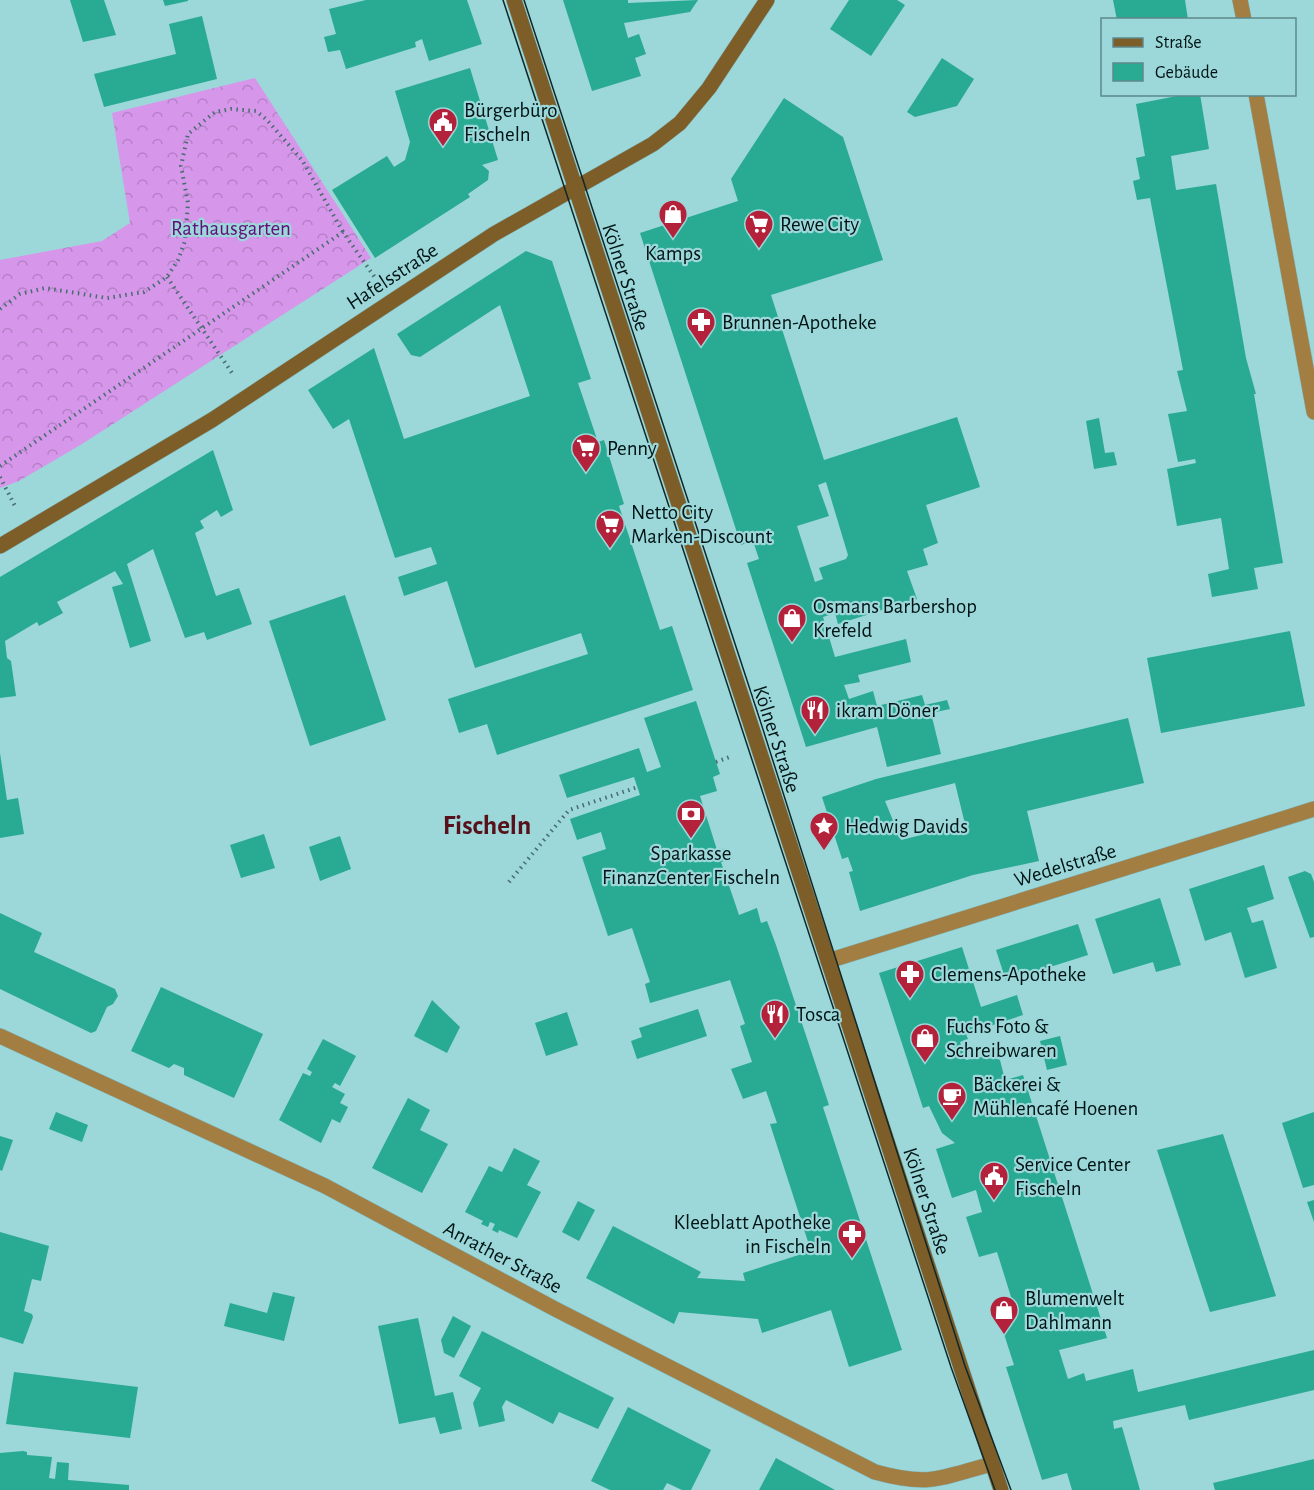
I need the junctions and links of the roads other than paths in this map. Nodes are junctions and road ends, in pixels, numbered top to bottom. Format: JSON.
{"nodes":[{"id":1,"x":514,"y":0,"type":"edge"},
{"id":2,"x":767,"y":0,"type":"edge"},
{"id":3,"x":1240,"y":0,"type":"edge"},
{"id":4,"x":1244,"y":18,"type":"edge"},
{"id":5,"x":1256,"y":96,"type":"edge"},
{"id":6,"x":575,"y":187,"type":"junction"},
{"id":7,"x":1314,"y":412,"type":"edge"},
{"id":8,"x":0,"y":546,"type":"edge"},
{"id":9,"x":1314,"y":808,"type":"edge"},
{"id":10,"x":828,"y":961,"type":"junction"},
{"id":11,"x":0,"y":1036,"type":"edge"},
{"id":12,"x":992,"y":1464,"type":"junction"},
{"id":13,"x":1001,"y":1490,"type":"edge"}],
"edges":[{"from":1,"to":6,"type":"main road","name":"Kölner Straße"},
{"from":2,"to":6,"type":"main road","name":"Hafelsstraße"},
{"from":3,"to":4,"type":"street"},
{"from":5,"to":7,"type":"street"},
{"from":6,"to":8,"type":"main road","name":"Hafelsstraße"},
{"from":6,"to":10,"type":"main road","name":"Kölner Straße"},
{"from":9,"to":10,"type":"street","name":"Wedelstraße"},
{"from":10,"to":12,"type":"main road","name":"Kölner Straße"},
{"from":11,"to":12,"type":"street","name":"Anrather Straße"},
{"from":12,"to":13,"type":"main road","name":"Kölner Straße"}]}
